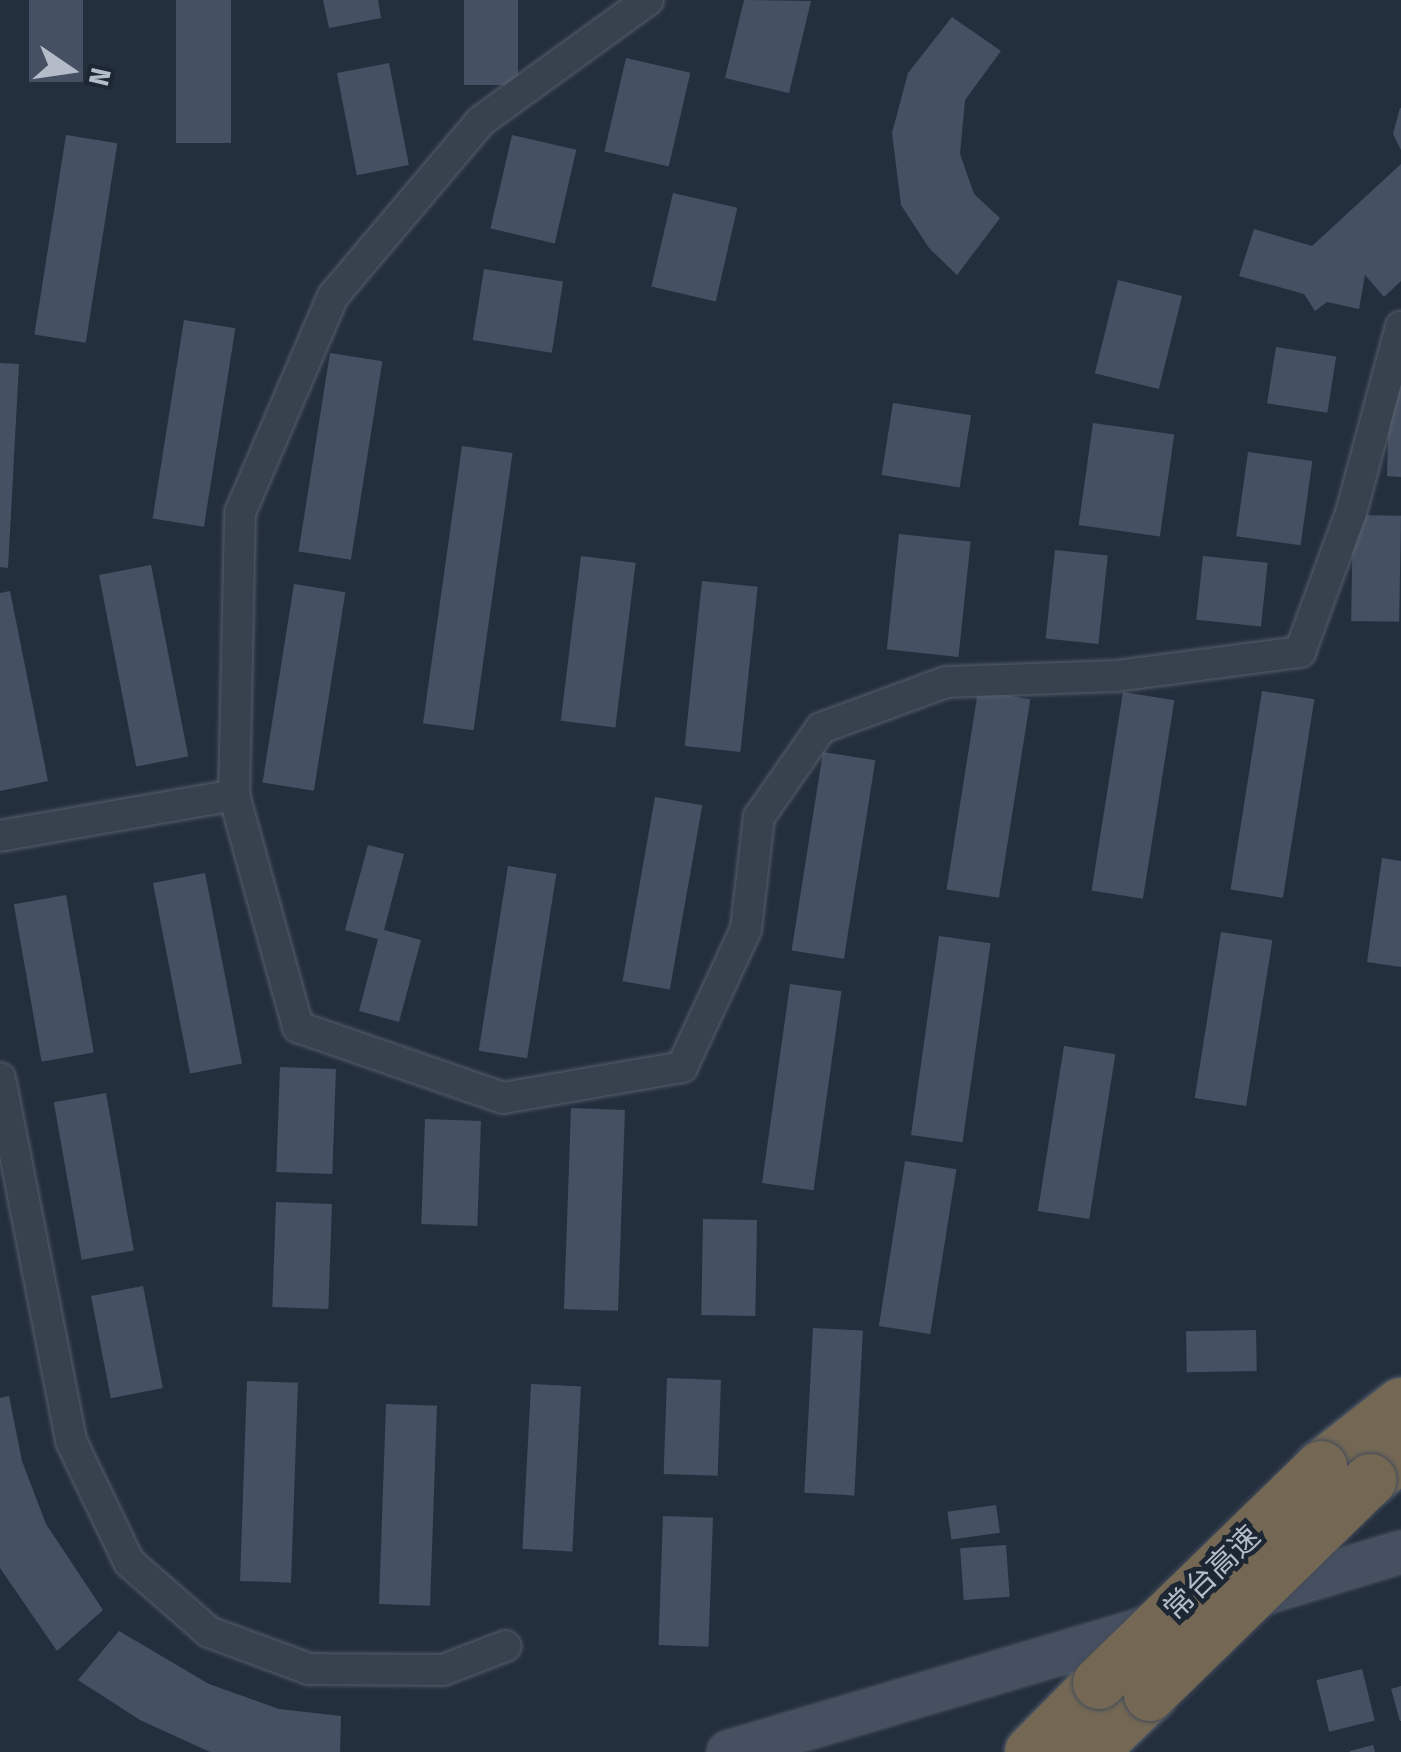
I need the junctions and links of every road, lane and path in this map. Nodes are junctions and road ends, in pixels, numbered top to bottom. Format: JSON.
{"nodes":[{"id":1,"x":648,"y":0,"type":"edge"},
{"id":2,"x":1401,"y":327,"type":"edge"},
{"id":3,"x":234,"y":795,"type":"junction"},
{"id":4,"x":0,"y":836,"type":"edge"},
{"id":5,"x":0,"y":1078,"type":"edge"},
{"id":6,"x":1401,"y":1404,"type":"edge"},
{"id":7,"x":1364,"y":1467,"type":"edge"},
{"id":8,"x":1401,"y":1552,"type":"edge"},
{"id":9,"x":506,"y":1646,"type":"dead end"},
{"id":10,"x":728,"y":1752,"type":"edge"},
{"id":11,"x":1031,"y":1752,"type":"edge"},
{"id":12,"x":1091,"y":1752,"type":"edge"}],
"edges":[{"from":1,"to":3,"type":"street"},
{"from":2,"to":3,"type":"street"},
{"from":3,"to":4,"type":"street"},
{"from":5,"to":9,"type":"street"},
{"from":6,"to":7,"type":"highway","name":"常台高速"},
{"from":7,"to":11,"type":"highway","name":"常台高速","bridge":true},
{"from":7,"to":12,"type":"highway","name":"常台高速","bridge":true},
{"from":8,"to":10,"type":"main road"}]}
